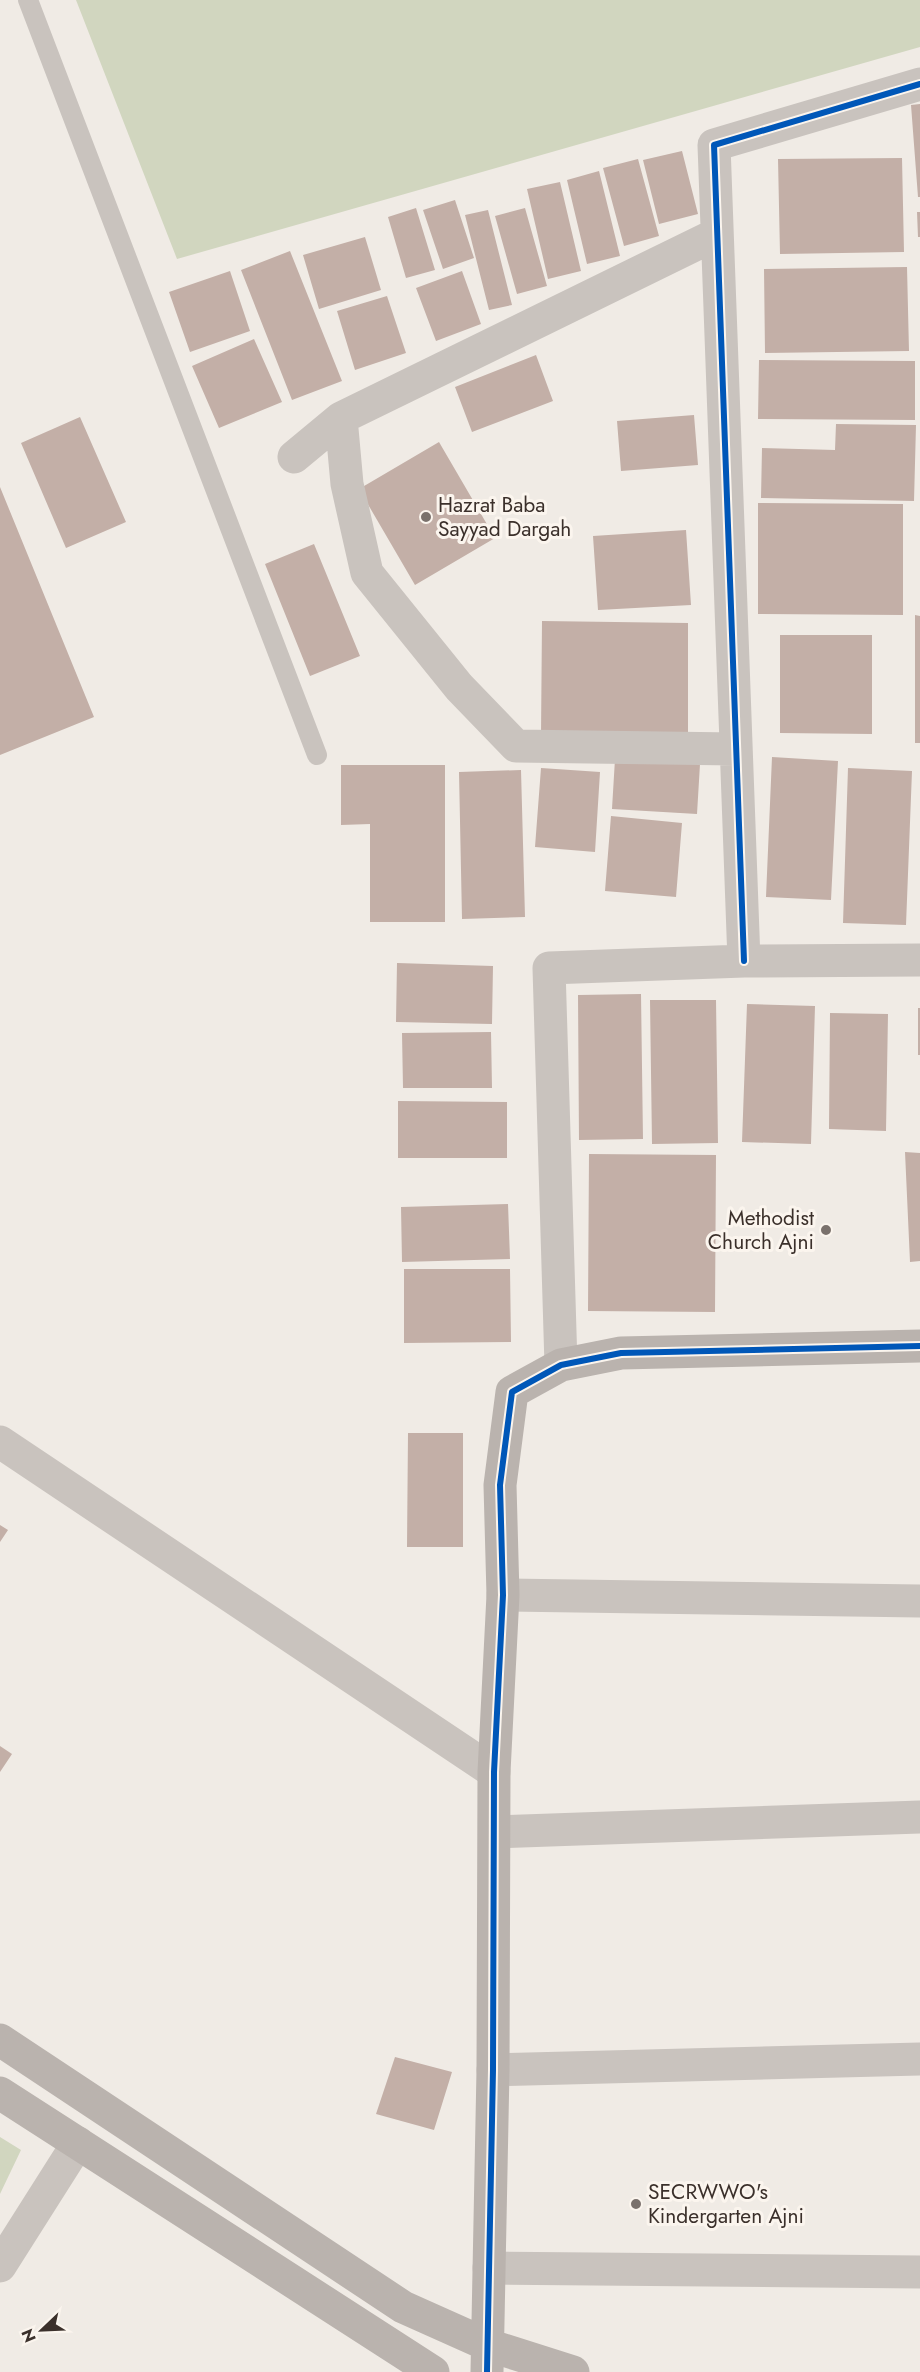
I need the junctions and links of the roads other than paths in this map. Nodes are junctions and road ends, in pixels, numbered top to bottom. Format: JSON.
{"nodes":[{"id":1,"x":28,"y":0,"type":"edge"},
{"id":2,"x":920,"y":84,"type":"edge"},
{"id":3,"x":717,"y":234,"type":"junction"},
{"id":4,"x":340,"y":418,"type":"junction"},
{"id":5,"x":294,"y":458,"type":"dead end"},
{"id":6,"x":736,"y":749,"type":"junction"},
{"id":7,"x":317,"y":755,"type":"dead end"},
{"id":8,"x":920,"y":960,"type":"edge"},
{"id":9,"x":744,"y":961,"type":"junction"},
{"id":10,"x":920,"y":1346,"type":"edge"},
{"id":11,"x":561,"y":1365,"type":"junction"},
{"id":12,"x":0,"y":1442,"type":"edge"},
{"id":13,"x":503,"y":1594,"type":"junction"},
{"id":14,"x":920,"y":1601,"type":"edge"},
{"id":15,"x":494,"y":1772,"type":"junction"},
{"id":16,"x":920,"y":1817,"type":"edge"},
{"id":17,"x":496,"y":1832,"type":"junction"},
{"id":18,"x":0,"y":2040,"type":"edge"},
{"id":19,"x":920,"y":2059,"type":"edge"},
{"id":20,"x":493,"y":2070,"type":"junction"},
{"id":21,"x":0,"y":2093,"type":"edge"},
{"id":22,"x":97,"y":2106,"type":"junction"},
{"id":23,"x":78,"y":2143,"type":"junction"},
{"id":24,"x":0,"y":2266,"type":"edge"},
{"id":25,"x":489,"y":2268,"type":"junction"},
{"id":26,"x":920,"y":2272,"type":"edge"},
{"id":27,"x":487,"y":2359,"type":"edge"},
{"id":28,"x":433,"y":2372,"type":"edge"},
{"id":29,"x":573,"y":2372,"type":"edge"}],
"edges":[{"from":1,"to":7,"type":"lane"},
{"from":2,"to":3,"type":"street"},
{"from":3,"to":4,"type":"street"},
{"from":3,"to":6,"type":"street"},
{"from":4,"to":5,"type":"street"},
{"from":4,"to":6,"type":"street"},
{"from":6,"to":9,"type":"street"},
{"from":8,"to":9,"type":"street"},
{"from":9,"to":11,"type":"street"},
{"from":10,"to":11,"type":"street"},
{"from":11,"to":13,"type":"street"},
{"from":12,"to":15,"type":"street"},
{"from":13,"to":14,"type":"street"},
{"from":13,"to":15,"type":"street"},
{"from":15,"to":17,"type":"street"},
{"from":16,"to":17,"type":"street"},
{"from":17,"to":20,"type":"street"},
{"from":18,"to":22,"type":"street"},
{"from":19,"to":20,"type":"street"},
{"from":20,"to":25,"type":"street"},
{"from":21,"to":23,"type":"street"},
{"from":22,"to":23,"type":"street"},
{"from":22,"to":27,"type":"street"},
{"from":23,"to":24,"type":"street"},
{"from":23,"to":28,"type":"street"},
{"from":25,"to":26,"type":"street"},
{"from":25,"to":27,"type":"street"},
{"from":27,"to":29,"type":"street"}]}
